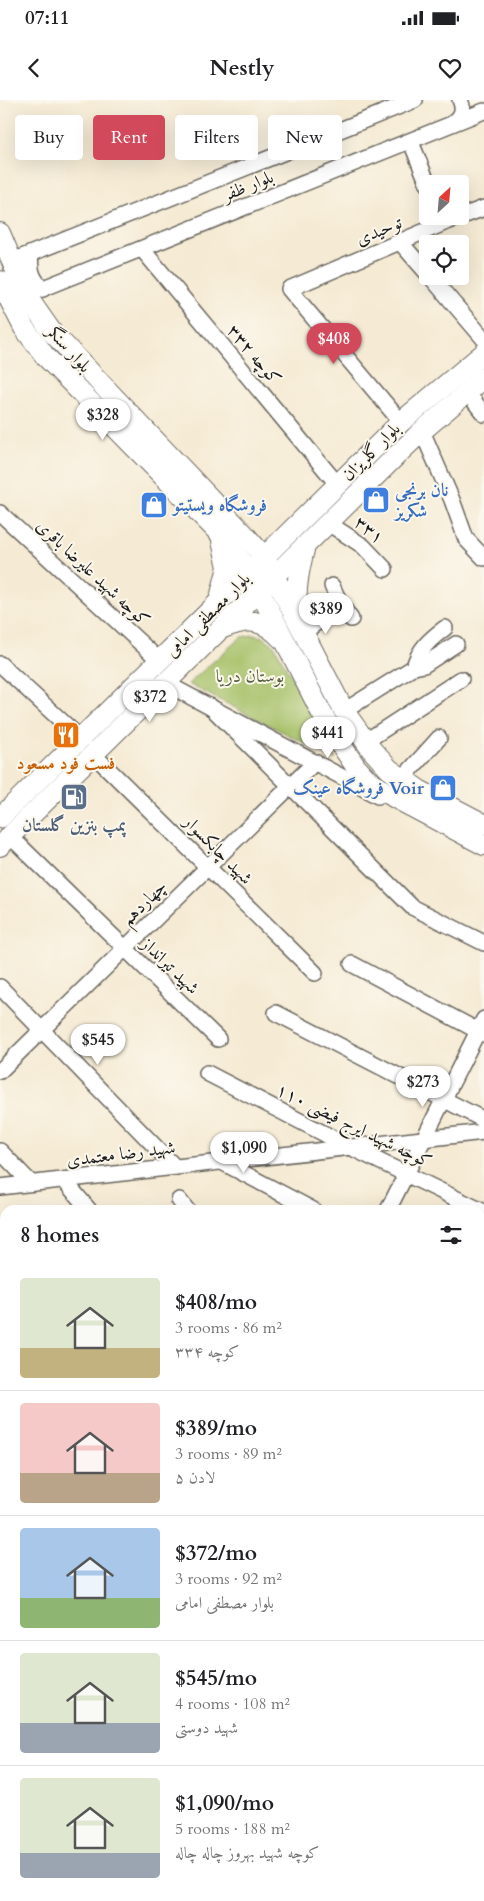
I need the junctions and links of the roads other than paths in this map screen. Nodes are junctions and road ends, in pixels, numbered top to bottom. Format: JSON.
{"nodes":[{"id":1,"x":415,"y":100,"type":"edge"},
{"id":2,"x":460,"y":100,"type":"edge"},
{"id":3,"x":484,"y":111,"type":"edge"},
{"id":4,"x":451,"y":124,"type":"junction"},
{"id":5,"x":411,"y":142,"type":"junction"},
{"id":6,"x":424,"y":175,"type":"edge"},
{"id":7,"x":484,"y":208,"type":"edge"},
{"id":8,"x":469,"y":212,"type":"edge"},
{"id":9,"x":431,"y":225,"type":"edge"},
{"id":10,"x":0,"y":233,"type":"edge"},
{"id":11,"x":400,"y":242,"type":"junction"},
{"id":12,"x":142,"y":249,"type":"junction"},
{"id":13,"x":31,"y":254,"type":"junction"},
{"id":14,"x":12,"y":261,"type":"junction"},
{"id":15,"x":419,"y":264,"type":"edge"},
{"id":16,"x":438,"y":285,"type":"edge"},
{"id":17,"x":15,"y":293,"type":"edge"},
{"id":18,"x":484,"y":339,"type":"edge"},
{"id":19,"x":484,"y":353,"type":"edge"},
{"id":20,"x":484,"y":378,"type":"edge"},
{"id":21,"x":467,"y":392,"type":"junction"},
{"id":22,"x":484,"y":414,"type":"edge"},
{"id":23,"x":401,"y":422,"type":"junction"},
{"id":24,"x":422,"y":431,"type":"junction"},
{"id":25,"x":338,"y":485,"type":"junction"},
{"id":26,"x":0,"y":513,"type":"edge"},
{"id":27,"x":328,"y":523,"type":"junction"},
{"id":28,"x":220,"y":534,"type":"junction"},
{"id":29,"x":245,"y":534,"type":"junction"},
{"id":30,"x":283,"y":540,"type":"junction"},
{"id":31,"x":305,"y":545,"type":"junction"},
{"id":32,"x":265,"y":558,"type":"junction"},
{"id":33,"x":484,"y":558,"type":"edge"},
{"id":34,"x":385,"y":569,"type":"dead end"},
{"id":35,"x":250,"y":572,"type":"junction"},
{"id":36,"x":275,"y":575,"type":"junction"},
{"id":37,"x":332,"y":586,"type":"dead end"},
{"id":38,"x":260,"y":590,"type":"junction"},
{"id":39,"x":218,"y":605,"type":"junction"},
{"id":40,"x":341,"y":605,"type":"junction"},
{"id":41,"x":351,"y":619,"type":"dead end"},
{"id":42,"x":301,"y":626,"type":"junction"},
{"id":43,"x":221,"y":628,"type":"junction"},
{"id":44,"x":445,"y":628,"type":"dead end"},
{"id":45,"x":284,"y":641,"type":"junction"},
{"id":46,"x":456,"y":644,"type":"dead end"},
{"id":47,"x":160,"y":661,"type":"junction"},
{"id":48,"x":0,"y":664,"type":"edge"},
{"id":49,"x":414,"y":667,"type":"junction"},
{"id":50,"x":461,"y":679,"type":"dead end"},
{"id":51,"x":165,"y":683,"type":"junction"},
{"id":52,"x":210,"y":706,"type":"junction"},
{"id":53,"x":344,"y":711,"type":"junction"},
{"id":54,"x":439,"y":738,"type":"dead end"},
{"id":55,"x":366,"y":741,"type":"junction"},
{"id":56,"x":87,"y":747,"type":"junction"},
{"id":57,"x":314,"y":762,"type":"junction"},
{"id":58,"x":403,"y":778,"type":"junction"},
{"id":59,"x":290,"y":786,"type":"junction"},
{"id":60,"x":395,"y":798,"type":"junction"},
{"id":61,"x":0,"y":818,"type":"edge"},
{"id":62,"x":484,"y":824,"type":"edge"},
{"id":63,"x":5,"y":841,"type":"edge"},
{"id":64,"x":484,"y":846,"type":"edge"},
{"id":65,"x":208,"y":866,"type":"junction"},
{"id":66,"x":484,"y":943,"type":"edge"},
{"id":67,"x":125,"y":948,"type":"junction"},
{"id":68,"x":352,"y":964,"type":"dead end"},
{"id":69,"x":315,"y":974,"type":"dead end"},
{"id":70,"x":0,"y":987,"type":"edge"},
{"id":71,"x":276,"y":1013,"type":"dead end"},
{"id":72,"x":482,"y":1028,"type":"edge"},
{"id":73,"x":42,"y":1030,"type":"junction"},
{"id":74,"x":218,"y":1039,"type":"dead end"},
{"id":75,"x":0,"y":1071,"type":"edge"},
{"id":76,"x":207,"y":1073,"type":"dead end"},
{"id":77,"x":444,"y":1098,"type":"junction"},
{"id":78,"x":484,"y":1120,"type":"edge"},
{"id":79,"x":484,"y":1132,"type":"edge"},
{"id":80,"x":425,"y":1138,"type":"junction"},
{"id":81,"x":350,"y":1147,"type":"junction"},
{"id":82,"x":0,"y":1151,"type":"edge"},
{"id":83,"x":222,"y":1162,"type":"junction"},
{"id":84,"x":175,"y":1167,"type":"junction"},
{"id":85,"x":406,"y":1173,"type":"junction"},
{"id":86,"x":64,"y":1180,"type":"junction"},
{"id":87,"x":31,"y":1183,"type":"junction"},
{"id":88,"x":0,"y":1187,"type":"edge"},
{"id":89,"x":85,"y":1205,"type":"edge"},
{"id":90,"x":304,"y":1205,"type":"edge"},
{"id":91,"x":390,"y":1205,"type":"edge"},
{"id":92,"x":470,"y":1205,"type":"edge"}],
"edges":[{"from":1,"to":13,"type":"street","name":"بلوار ظفر"},
{"from":2,"to":4,"type":"street"},
{"from":3,"to":4,"type":"street","name":"بلوار ظفر"},
{"from":4,"to":5,"type":"street","name":"بلوار ظفر"},
{"from":5,"to":6,"type":"street"},
{"from":5,"to":12,"type":"street","name":"بلوار ظفر"},
{"from":7,"to":8,"type":"street","name":"توحیدی"},
{"from":9,"to":11,"type":"street","name":"توحیدی"},
{"from":10,"to":14,"type":"main road","name":"بلوار سنگر"},
{"from":11,"to":15,"type":"street"},
{"from":11,"to":23,"type":"street","name":"توحیدی"},
{"from":12,"to":17,"type":"street","name":"بلوار ظفر"},
{"from":12,"to":25,"type":"street","name":"کوچه ۳۳۲"},
{"from":13,"to":14,"type":"street","name":"بلوار ظفر"},
{"from":13,"to":17,"type":"street"},
{"from":14,"to":17,"type":"main road","name":"بلوار سنگر"},
{"from":16,"to":18,"type":"street"},
{"from":17,"to":28,"type":"main road","name":"بلوار سنگر"},
{"from":17,"to":29,"type":"main road","name":"بلوار سنگر"},
{"from":19,"to":23,"type":"main road","name":"بلوار گلریزان"},
{"from":20,"to":21,"type":"main road","name":"بلوار گلریزان"},
{"from":21,"to":22,"type":"street"},
{"from":21,"to":24,"type":"main road","name":"بلوار گلریزان"},
{"from":23,"to":25,"type":"main road","name":"بلوار گلریزان"},
{"from":24,"to":27,"type":"main road","name":"بلوار گلریزان"},
{"from":24,"to":33,"type":"street"},
{"from":25,"to":30,"type":"main road","name":"بلوار گلریزان"},
{"from":26,"to":47,"type":"street","name":"کوچه شهید علیرضا باقری"},
{"from":27,"to":31,"type":"main road","name":"بلوار گلریزان"},
{"from":27,"to":34,"type":"street","name":"۳۳۱"},
{"from":28,"to":35,"type":"main road","name":"بلوار سنگر"},
{"from":28,"to":39,"type":"main road"},
{"from":29,"to":30,"type":"main road"},
{"from":29,"to":32,"type":"main road","name":"بلوار سنگر"},
{"from":30,"to":32,"type":"main road","name":"بلوار گلریزان"},
{"from":31,"to":36,"type":"main road","name":"بلوار گلریزان"},
{"from":31,"to":42,"type":"main road"},
{"from":32,"to":35,"type":"main road","name":"بلوار مصطفی امامی"},
{"from":32,"to":36,"type":"main road","name":"بلوار سنگر"},
{"from":35,"to":38,"type":"main road","name":"بلوار سنگر"},
{"from":35,"to":39,"type":"main road","name":"بلوار مصطفی امامی"},
{"from":36,"to":38,"type":"main road","name":"بلوار مصطفی امامی"},
{"from":36,"to":42,"type":"main road","name":"بلوار سنگر"},
{"from":37,"to":40,"type":"street"},
{"from":38,"to":43,"type":"main road","name":"بلوار مصطفی امامی"},
{"from":38,"to":45,"type":"main road","name":"بلوار سنگر"},
{"from":39,"to":47,"type":"main road","name":"بلوار مصطفی امامی"},
{"from":40,"to":41,"type":"street"},
{"from":40,"to":42,"type":"street"},
{"from":42,"to":53,"type":"main road","name":"بلوار سنگر"},
{"from":43,"to":45,"type":"main road"},
{"from":43,"to":51,"type":"main road","name":"بلوار مصطفی امامی"},
{"from":44,"to":49,"type":"street"},
{"from":45,"to":60,"type":"main road","name":"بلوار سنگر"},
{"from":46,"to":49,"type":"street"},
{"from":47,"to":56,"type":"main road","name":"بلوار مصطفی امامی"},
{"from":48,"to":56,"type":"street","name":"شهید چابکسوار"},
{"from":49,"to":53,"type":"street"},
{"from":50,"to":55,"type":"street"},
{"from":51,"to":52,"type":"street"},
{"from":51,"to":56,"type":"main road","name":"بلوار مصطفی امامی"},
{"from":52,"to":57,"type":"street"},
{"from":52,"to":59,"type":"street"},
{"from":53,"to":55,"type":"main road","name":"بلوار سنگر"},
{"from":54,"to":58,"type":"street"},
{"from":55,"to":58,"type":"main road","name":"بلوار سنگر"},
{"from":56,"to":61,"type":"main road","name":"بلوار مصطفی امامی"},
{"from":56,"to":63,"type":"main road","name":"بلوار مصطفی امامی"},
{"from":56,"to":65,"type":"street","name":"شهید چابکسوار"},
{"from":57,"to":59,"type":"street","name":"چهاردهم"},
{"from":57,"to":60,"type":"street"},
{"from":58,"to":62,"type":"main road","name":"بلوار سنگر"},
{"from":59,"to":65,"type":"street","name":"چهاردهم"},
{"from":59,"to":66,"type":"street"},
{"from":60,"to":64,"type":"main road","name":"بلوار سنگر"},
{"from":63,"to":67,"type":"street","name":"شهید تیرانداز"},
{"from":65,"to":67,"type":"street","name":"چهاردهم"},
{"from":65,"to":69,"type":"street","name":"شهید چابکسوار"},
{"from":67,"to":73,"type":"street","name":"چهاردهم"},
{"from":67,"to":74,"type":"street","name":"شهید تیرانداز"},
{"from":68,"to":72,"type":"street"},
{"from":70,"to":73,"type":"street"},
{"from":71,"to":77,"type":"street"},
{"from":72,"to":77,"type":"street"},
{"from":73,"to":75,"type":"street","name":"چهاردهم"},
{"from":73,"to":84,"type":"street"},
{"from":76,"to":81,"type":"street","name":"کوچه شهید ایرج فیضی ۱۱۰"},
{"from":77,"to":78,"type":"street"},
{"from":77,"to":80,"type":"street"},
{"from":79,"to":80,"type":"street","name":"شهید رضا معتمدی"},
{"from":80,"to":81,"type":"street","name":"شهید رضا معتمدی"},
{"from":80,"to":85,"type":"street"},
{"from":81,"to":83,"type":"street","name":"شهید رضا معتمدی"},
{"from":81,"to":85,"type":"street","name":"کوچه شهید ایرج فیضی ۱۱۰"},
{"from":82,"to":87,"type":"street"},
{"from":83,"to":84,"type":"street","name":"شهید رضا معتمدی"},
{"from":83,"to":90,"type":"street"},
{"from":84,"to":86,"type":"street","name":"شهید رضا معتمدی"},
{"from":85,"to":91,"type":"street"},
{"from":85,"to":92,"type":"street","name":"کوچه شهید ایرج فیضی ۱۱۰"},
{"from":86,"to":87,"type":"street","name":"شهید رضا معتمدی"},
{"from":86,"to":89,"type":"street"},
{"from":87,"to":88,"type":"street","name":"شهید رضا معتمدی"}]}
